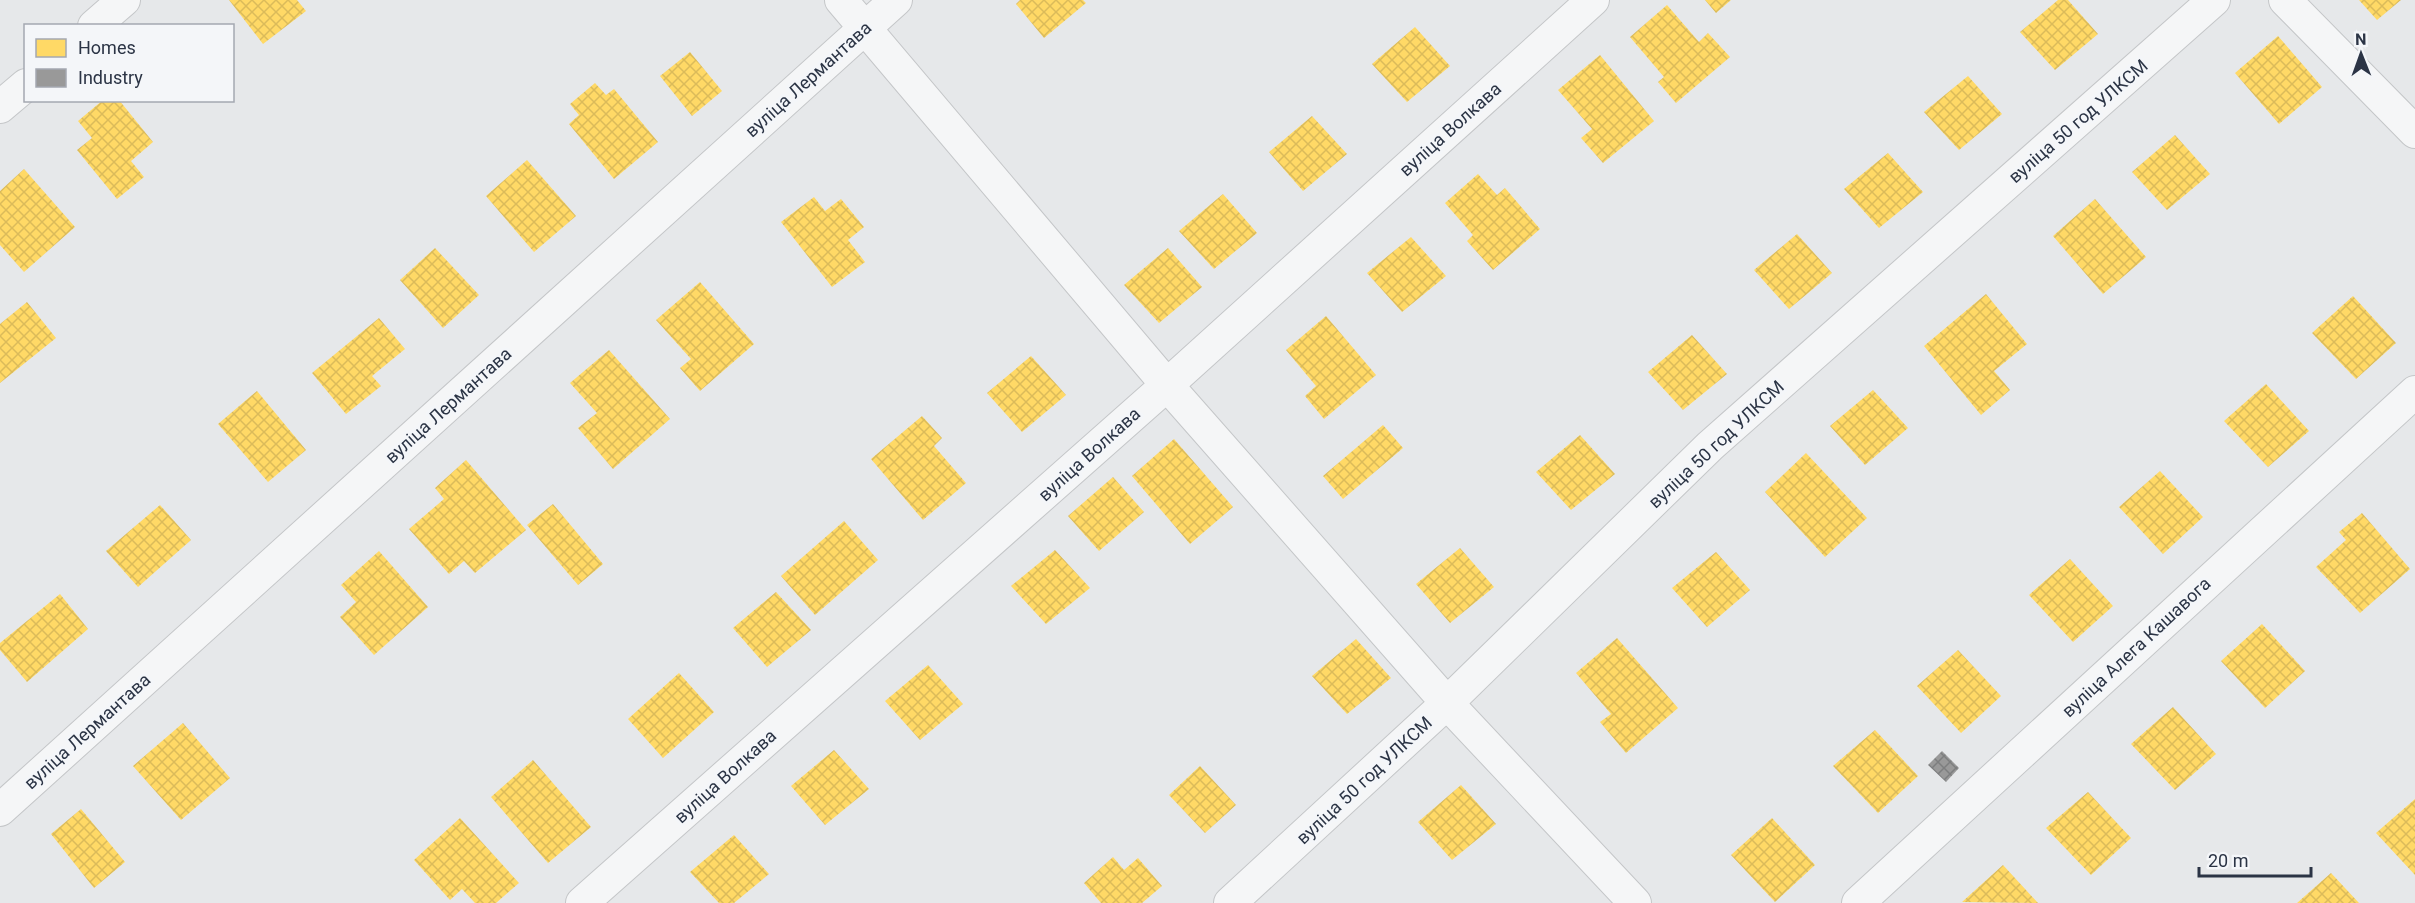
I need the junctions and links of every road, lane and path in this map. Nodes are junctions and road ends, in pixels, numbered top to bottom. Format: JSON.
{"nodes":[{"id":1,"x":124,"y":0,"type":"edge"},
{"id":2,"x":841,"y":0,"type":"edge"},
{"id":3,"x":896,"y":0,"type":"edge"},
{"id":4,"x":1593,"y":0,"type":"edge"},
{"id":5,"x":2214,"y":0,"type":"edge"},
{"id":6,"x":2285,"y":0,"type":"edge"},
{"id":7,"x":96,"y":24,"type":"edge"},
{"id":8,"x":866,"y":27,"type":"junction"},
{"id":9,"x":24,"y":87,"type":"edge"},
{"id":10,"x":0,"y":106,"type":"edge"},
{"id":11,"x":2415,"y":132,"type":"edge"},
{"id":12,"x":1167,"y":385,"type":"junction"},
{"id":13,"x":2415,"y":392,"type":"edge"},
{"id":14,"x":1447,"y":703,"type":"junction"},
{"id":15,"x":0,"y":810,"type":"edge"},
{"id":16,"x":582,"y":903,"type":"edge"},
{"id":17,"x":1230,"y":903,"type":"edge"},
{"id":18,"x":1635,"y":903,"type":"edge"},
{"id":19,"x":1858,"y":903,"type":"edge"}],
"edges":[{"from":1,"to":7,"type":"street"},
{"from":2,"to":8,"type":"street"},
{"from":3,"to":8,"type":"street","name":"вуліца Лермантава"},
{"from":4,"to":12,"type":"street","name":"вуліца Волкава"},
{"from":5,"to":14,"type":"street","name":"вуліца 50 год УЛКСМ"},
{"from":6,"to":11,"type":"street"},
{"from":8,"to":12,"type":"street"},
{"from":8,"to":15,"type":"street","name":"вуліца Лермантава"},
{"from":9,"to":10,"type":"street"},
{"from":12,"to":14,"type":"street"},
{"from":12,"to":16,"type":"street","name":"вуліца Волкава"},
{"from":13,"to":19,"type":"street","name":"вуліца Алега Кашавога"},
{"from":14,"to":17,"type":"street","name":"вуліца 50 год УЛКСМ"},
{"from":14,"to":18,"type":"street"}]}
